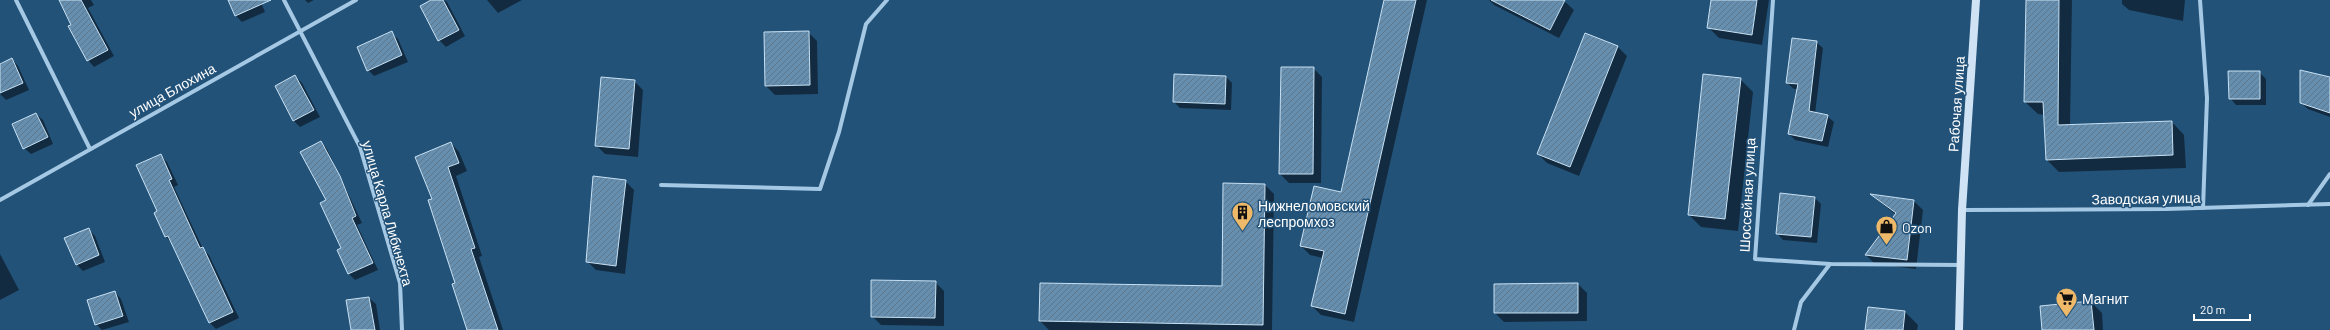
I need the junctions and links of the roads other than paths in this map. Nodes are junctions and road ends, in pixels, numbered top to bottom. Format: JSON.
{"nodes":[{"id":1,"x":16,"y":0,"type":"edge"},
{"id":2,"x":284,"y":0,"type":"edge"},
{"id":3,"x":356,"y":0,"type":"edge"},
{"id":4,"x":886,"y":0,"type":"edge"},
{"id":5,"x":1773,"y":0,"type":"edge"},
{"id":6,"x":1976,"y":0,"type":"edge"},
{"id":7,"x":2200,"y":0,"type":"edge"},
{"id":8,"x":300,"y":31,"type":"junction"},
{"id":9,"x":90,"y":149,"type":"junction"},
{"id":10,"x":2330,"y":174,"type":"edge"},
{"id":11,"x":661,"y":186,"type":"dead end"},
{"id":12,"x":0,"y":200,"type":"edge"},
{"id":13,"x":2330,"y":204,"type":"edge"},
{"id":14,"x":2308,"y":205,"type":"junction"},
{"id":15,"x":2202,"y":208,"type":"junction"},
{"id":16,"x":1962,"y":210,"type":"junction"},
{"id":17,"x":1830,"y":264,"type":"junction"},
{"id":18,"x":1961,"y":265,"type":"junction"},
{"id":19,"x":402,"y":330,"type":"edge"},
{"id":20,"x":1794,"y":330,"type":"edge"},
{"id":21,"x":1959,"y":330,"type":"edge"}],
"edges":[{"from":1,"to":9,"type":"street"},
{"from":2,"to":8,"type":"street","name":"улица Карла Либкнехта"},
{"from":3,"to":8,"type":"street","name":"улица Блохина"},
{"from":4,"to":11,"type":"street"},
{"from":5,"to":17,"type":"street","name":"Шоссейная улица"},
{"from":6,"to":16,"type":"main road","name":"Рабочая улица"},
{"from":7,"to":15,"type":"street"},
{"from":8,"to":9,"type":"street","name":"улица Блохина"},
{"from":8,"to":19,"type":"street","name":"улица Карла Либкнехта"},
{"from":9,"to":12,"type":"street","name":"улица Блохина"},
{"from":10,"to":14,"type":"street"},
{"from":13,"to":14,"type":"street","name":"Заводская улица"},
{"from":14,"to":15,"type":"street","name":"Заводская улица"},
{"from":15,"to":16,"type":"street","name":"Заводская улица"},
{"from":16,"to":18,"type":"main road"},
{"from":17,"to":18,"type":"street","name":"Шоссейная улица"},
{"from":17,"to":20,"type":"street"},
{"from":18,"to":21,"type":"main road"}]}
